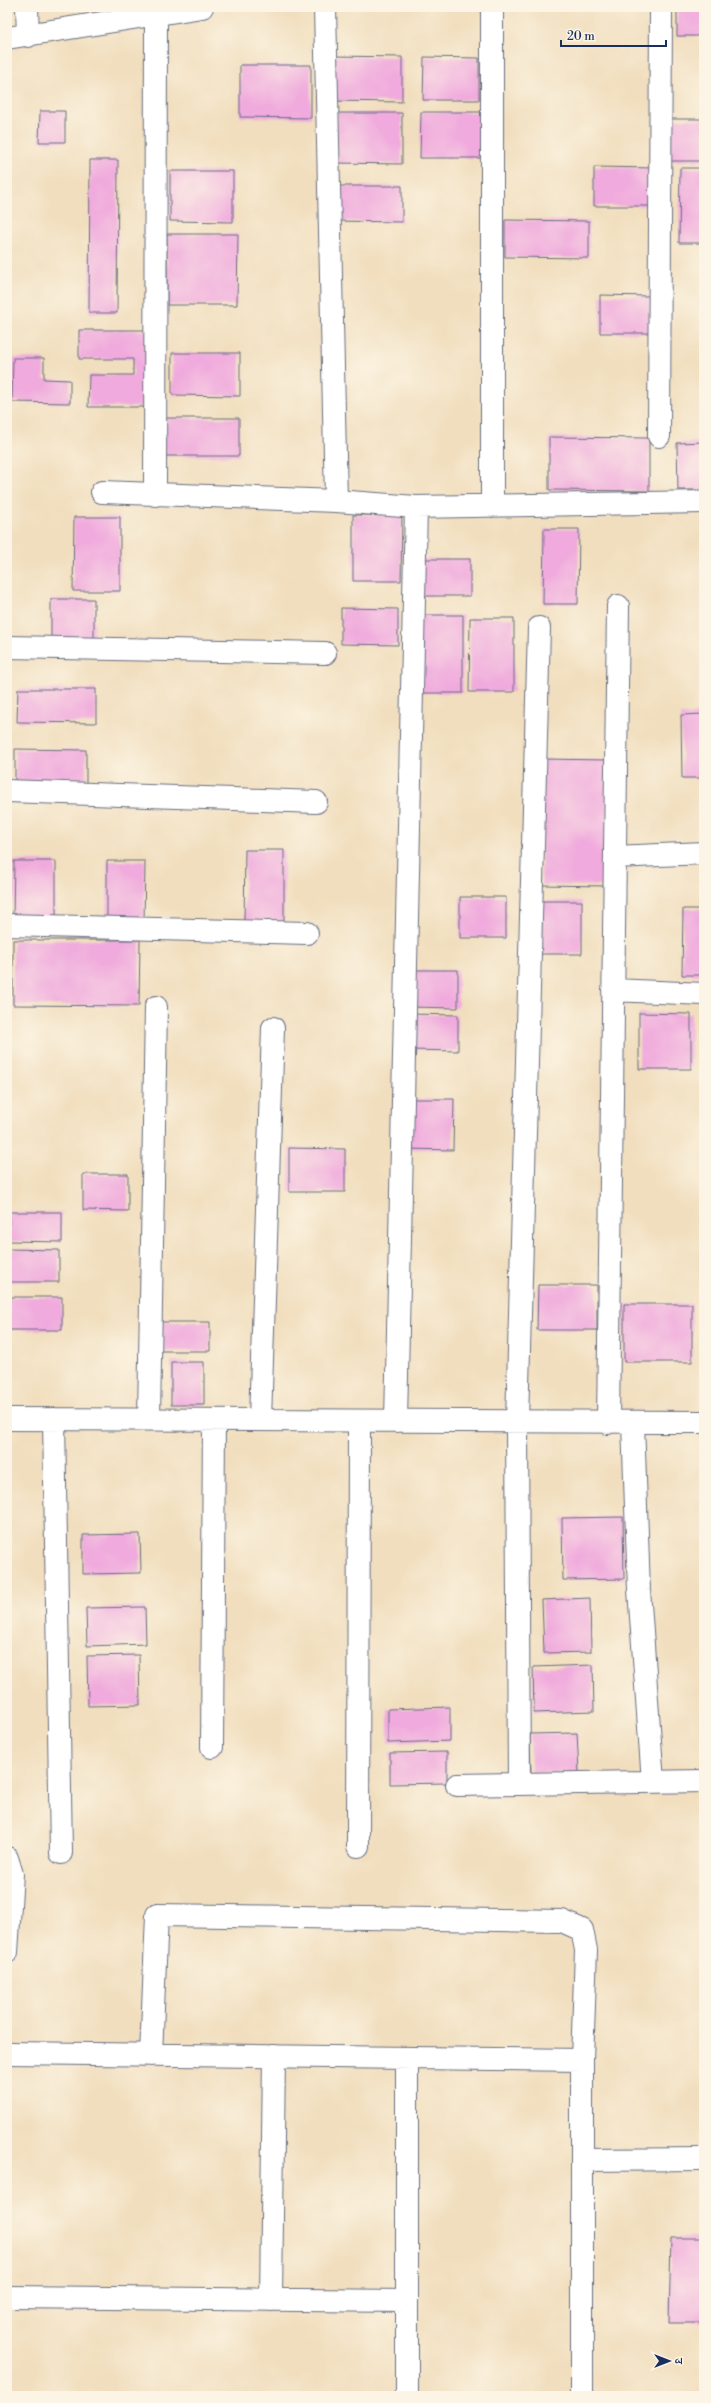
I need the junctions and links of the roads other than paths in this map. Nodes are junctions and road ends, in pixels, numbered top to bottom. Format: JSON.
{"nodes":[{"id":1,"x":27,"y":7,"type":"edge"},
{"id":2,"x":202,"y":7,"type":"edge"},
{"id":3,"x":325,"y":7,"type":"edge"},
{"id":4,"x":492,"y":7,"type":"edge"},
{"id":5,"x":661,"y":7,"type":"edge"},
{"id":6,"x":156,"y":15,"type":"junction"},
{"id":7,"x":17,"y":37,"type":"edge"},
{"id":8,"x":658,"y":436,"type":"dead end"},
{"id":9,"x":102,"y":492,"type":"dead end"},
{"id":10,"x":155,"y":495,"type":"junction"},
{"id":11,"x":336,"y":501,"type":"junction"},
{"id":12,"x":704,"y":502,"type":"edge"},
{"id":13,"x":416,"y":506,"type":"junction"},
{"id":14,"x":492,"y":506,"type":"junction"},
{"id":15,"x":618,"y":606,"type":"dead end"},
{"id":16,"x":539,"y":628,"type":"dead end"},
{"id":17,"x":7,"y":647,"type":"edge"},
{"id":18,"x":325,"y":653,"type":"dead end"},
{"id":19,"x":7,"y":791,"type":"edge"},
{"id":20,"x":316,"y":802,"type":"dead end"},
{"id":21,"x":704,"y":853,"type":"edge"},
{"id":22,"x":615,"y":857,"type":"junction"},
{"id":23,"x":7,"y":925,"type":"edge"},
{"id":24,"x":307,"y":933,"type":"dead end"},
{"id":25,"x":613,"y":990,"type":"junction"},
{"id":26,"x":704,"y":994,"type":"edge"},
{"id":27,"x":156,"y":1007,"type":"dead end"},
{"id":28,"x":274,"y":1028,"type":"dead end"},
{"id":29,"x":7,"y":1419,"type":"edge"},
{"id":30,"x":54,"y":1419,"type":"junction"},
{"id":31,"x":149,"y":1419,"type":"junction"},
{"id":32,"x":214,"y":1420,"type":"junction"},
{"id":33,"x":260,"y":1420,"type":"junction"},
{"id":34,"x":359,"y":1421,"type":"junction"},
{"id":35,"x":396,"y":1422,"type":"junction"},
{"id":36,"x":517,"y":1422,"type":"junction"},
{"id":37,"x":608,"y":1422,"type":"junction"},
{"id":38,"x":633,"y":1422,"type":"junction"},
{"id":39,"x":704,"y":1422,"type":"edge"},
{"id":40,"x":212,"y":1747,"type":"dead end"},
{"id":41,"x":704,"y":1781,"type":"edge"},
{"id":42,"x":653,"y":1782,"type":"junction"},
{"id":43,"x":519,"y":1784,"type":"junction"},
{"id":44,"x":457,"y":1785,"type":"dead end"},
{"id":45,"x":358,"y":1846,"type":"dead end"},
{"id":46,"x":61,"y":1853,"type":"dead end"},
{"id":47,"x":7,"y":1858,"type":"edge"},
{"id":48,"x":7,"y":1952,"type":"edge"},
{"id":49,"x":7,"y":2053,"type":"edge"},
{"id":50,"x":151,"y":2055,"type":"junction"},
{"id":51,"x":274,"y":2056,"type":"junction"},
{"id":52,"x":406,"y":2058,"type":"junction"},
{"id":53,"x":582,"y":2060,"type":"junction"},
{"id":54,"x":704,"y":2159,"type":"edge"},
{"id":55,"x":583,"y":2160,"type":"junction"},
{"id":56,"x":7,"y":2297,"type":"edge"},
{"id":57,"x":271,"y":2300,"type":"junction"},
{"id":58,"x":406,"y":2301,"type":"junction"},
{"id":59,"x":406,"y":2396,"type":"edge"},
{"id":60,"x":582,"y":2396,"type":"edge"}],
"edges":[{"from":1,"to":7,"type":"street"},
{"from":2,"to":6,"type":"street"},
{"from":3,"to":11,"type":"street"},
{"from":4,"to":14,"type":"street"},
{"from":5,"to":8,"type":"street"},
{"from":6,"to":7,"type":"street"},
{"from":6,"to":10,"type":"street"},
{"from":9,"to":10,"type":"street"},
{"from":10,"to":11,"type":"street"},
{"from":11,"to":13,"type":"street"},
{"from":12,"to":14,"type":"street"},
{"from":13,"to":14,"type":"street"},
{"from":13,"to":35,"type":"street"},
{"from":15,"to":22,"type":"street"},
{"from":16,"to":36,"type":"street"},
{"from":17,"to":18,"type":"street"},
{"from":19,"to":20,"type":"street"},
{"from":21,"to":22,"type":"street"},
{"from":22,"to":25,"type":"street"},
{"from":23,"to":24,"type":"street"},
{"from":25,"to":26,"type":"street"},
{"from":25,"to":37,"type":"street"},
{"from":27,"to":31,"type":"street"},
{"from":28,"to":33,"type":"street"},
{"from":29,"to":30,"type":"street"},
{"from":30,"to":31,"type":"street"},
{"from":30,"to":46,"type":"street"},
{"from":31,"to":32,"type":"street"},
{"from":32,"to":33,"type":"street"},
{"from":32,"to":40,"type":"street"},
{"from":33,"to":34,"type":"street"},
{"from":34,"to":35,"type":"street"},
{"from":34,"to":45,"type":"street"},
{"from":35,"to":36,"type":"street"},
{"from":36,"to":37,"type":"street"},
{"from":36,"to":43,"type":"street"},
{"from":37,"to":38,"type":"street"},
{"from":38,"to":39,"type":"street"},
{"from":38,"to":42,"type":"street"},
{"from":41,"to":42,"type":"street"},
{"from":42,"to":43,"type":"street"},
{"from":43,"to":44,"type":"street"},
{"from":47,"to":48,"type":"street"},
{"from":49,"to":50,"type":"street"},
{"from":50,"to":51,"type":"street"},
{"from":50,"to":53,"type":"street"},
{"from":51,"to":52,"type":"street"},
{"from":51,"to":57,"type":"street"},
{"from":52,"to":53,"type":"street"},
{"from":52,"to":58,"type":"street"},
{"from":53,"to":55,"type":"street"},
{"from":54,"to":55,"type":"street"},
{"from":55,"to":60,"type":"street"},
{"from":56,"to":57,"type":"street"},
{"from":57,"to":58,"type":"street"},
{"from":58,"to":59,"type":"street"}]}
